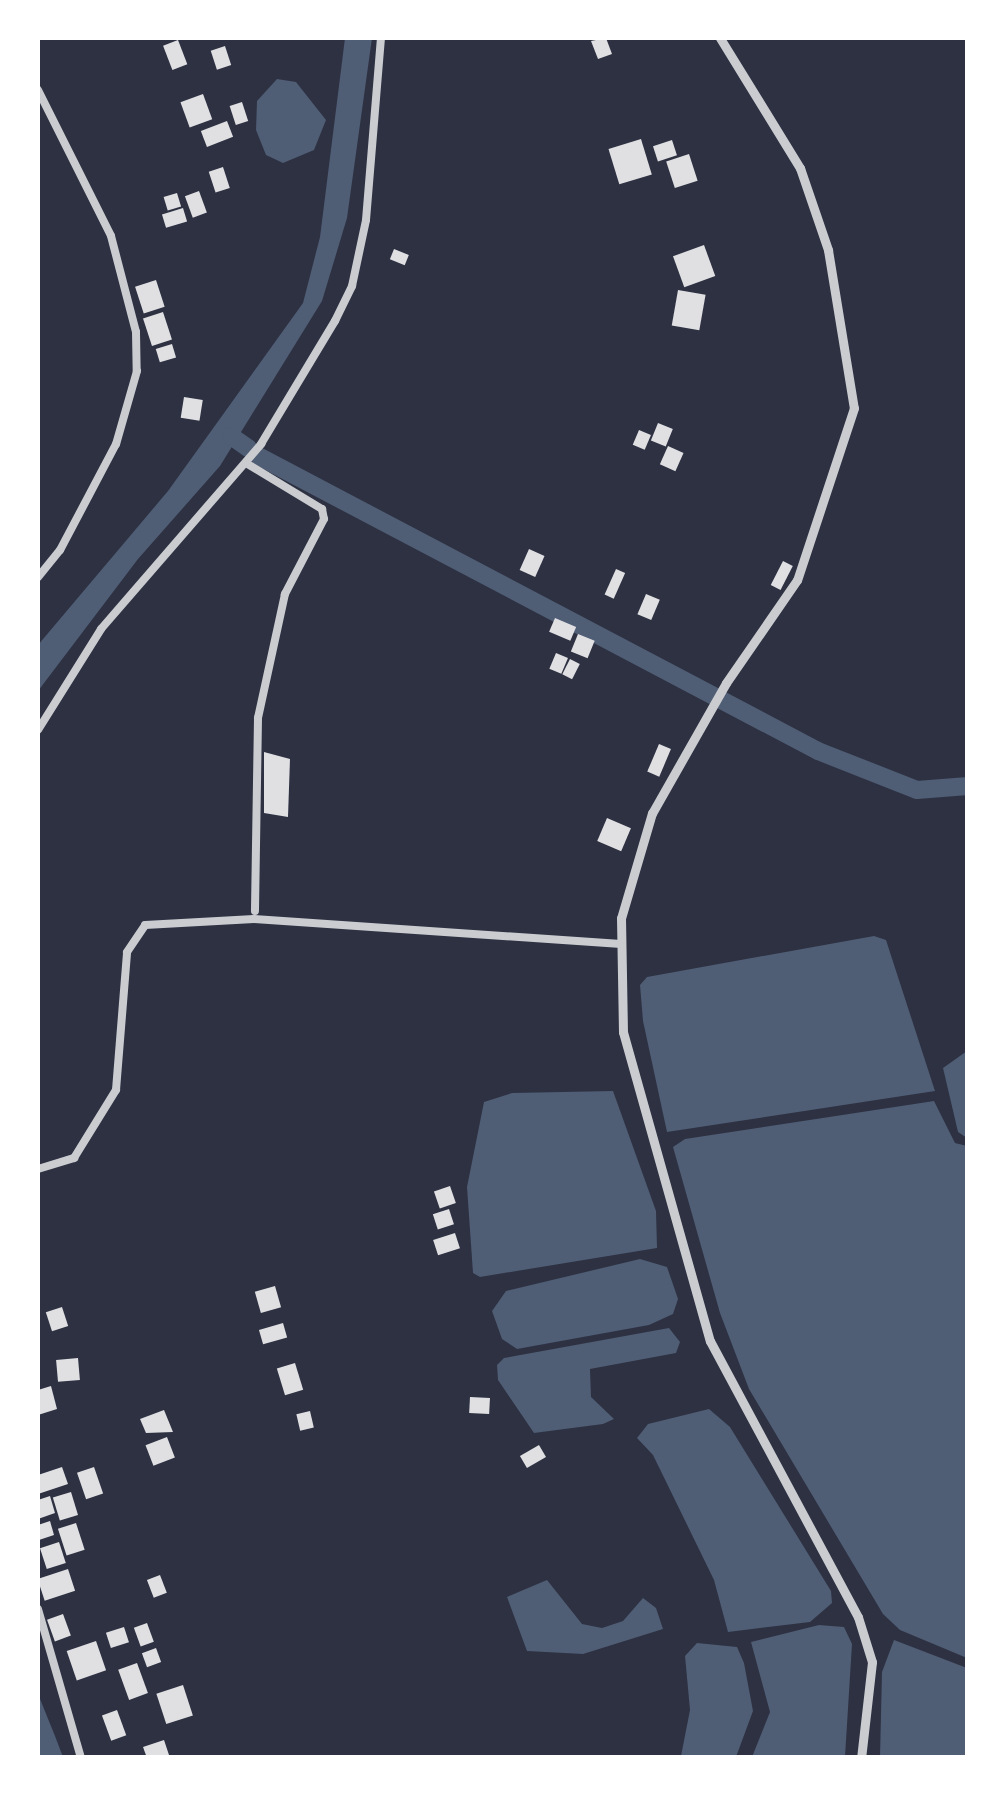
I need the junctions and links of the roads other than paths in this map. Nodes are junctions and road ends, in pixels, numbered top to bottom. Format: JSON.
{"nodes":[{"id":1,"x":381,"y":38,"type":"edge"},
{"id":2,"x":720,"y":38,"type":"edge"},
{"id":3,"x":38,"y":90,"type":"edge"},
{"id":4,"x":246,"y":463,"type":"junction"},
{"id":5,"x":38,"y":577,"type":"edge"},
{"id":6,"x":38,"y":730,"type":"edge"},
{"id":7,"x":255,"y":912,"type":"dead end"},
{"id":8,"x":621,"y":944,"type":"junction"},
{"id":9,"x":38,"y":1169,"type":"edge"},
{"id":10,"x":38,"y":1609,"type":"edge"},
{"id":11,"x":81,"y":1758,"type":"edge"},
{"id":12,"x":861,"y":1758,"type":"edge"}],
"edges":[{"from":1,"to":4,"type":"street"},
{"from":2,"to":8,"type":"street"},
{"from":3,"to":5,"type":"street"},
{"from":4,"to":6,"type":"street"},
{"from":4,"to":7,"type":"street"},
{"from":8,"to":9,"type":"street"},
{"from":8,"to":12,"type":"street"},
{"from":10,"to":11,"type":"street"}]}
